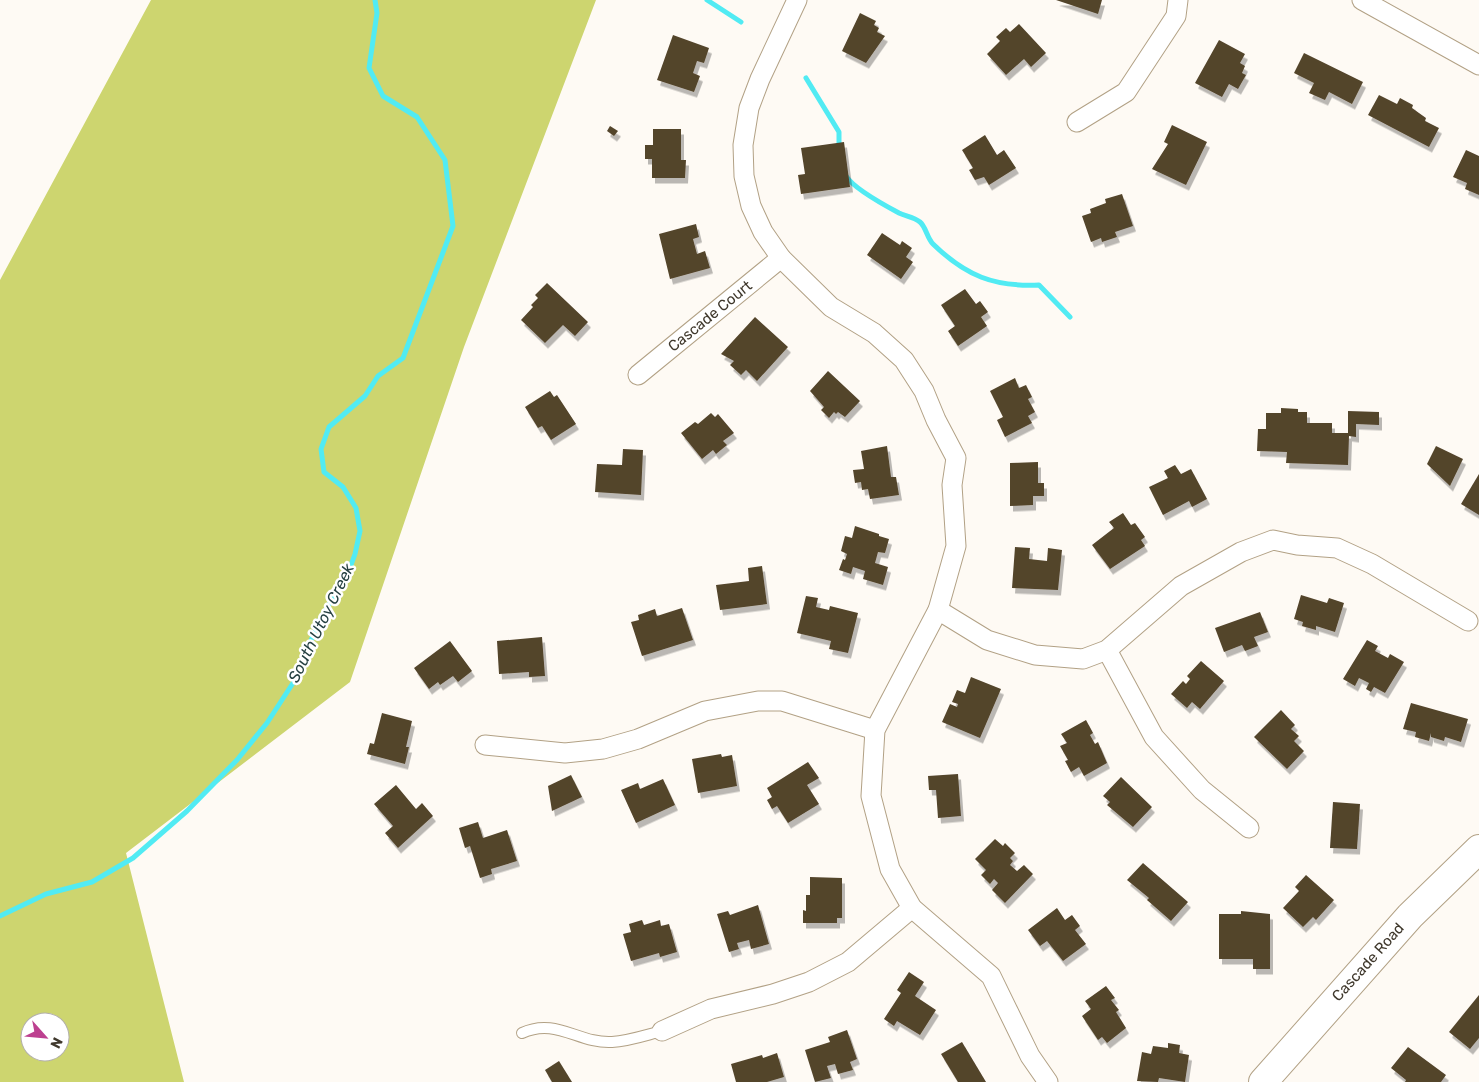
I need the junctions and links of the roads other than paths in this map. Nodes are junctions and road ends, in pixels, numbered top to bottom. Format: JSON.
{"nodes":[{"id":1,"x":797,"y":0,"type":"edge"},
{"id":2,"x":1178,"y":0,"type":"edge"},
{"id":3,"x":1362,"y":0,"type":"edge"},
{"id":4,"x":1479,"y":65,"type":"edge"},
{"id":5,"x":1077,"y":122,"type":"dead end"},
{"id":6,"x":781,"y":258,"type":"junction"},
{"id":7,"x":638,"y":375,"type":"dead end"},
{"id":8,"x":938,"y":610,"type":"junction"},
{"id":9,"x":1468,"y":621,"type":"dead end"},
{"id":10,"x":1108,"y":650,"type":"junction"},
{"id":11,"x":875,"y":730,"type":"junction"},
{"id":12,"x":485,"y":745,"type":"dead end"},
{"id":13,"x":1248,"y":828,"type":"dead end"},
{"id":14,"x":1479,"y":849,"type":"edge"},
{"id":15,"x":912,"y":908,"type":"junction"},
{"id":16,"x":662,"y":1031,"type":"joint"},
{"id":17,"x":522,"y":1033,"type":"dead end"},
{"id":18,"x":1048,"y":1082,"type":"edge"},
{"id":19,"x":1263,"y":1082,"type":"edge"}],
"edges":[{"from":1,"to":6,"type":"street"},
{"from":2,"to":5,"type":"street"},
{"from":3,"to":4,"type":"street"},
{"from":6,"to":7,"type":"street","name":"Cascade Court"},
{"from":6,"to":8,"type":"street"},
{"from":8,"to":10,"type":"street"},
{"from":8,"to":11,"type":"street"},
{"from":9,"to":10,"type":"street"},
{"from":10,"to":13,"type":"street"},
{"from":11,"to":12,"type":"street"},
{"from":11,"to":15,"type":"street"},
{"from":14,"to":19,"type":"main road","name":"Cascade Road"},
{"from":15,"to":16,"type":"street"},
{"from":15,"to":18,"type":"street"},
{"from":16,"to":17,"type":"lane"}]}
